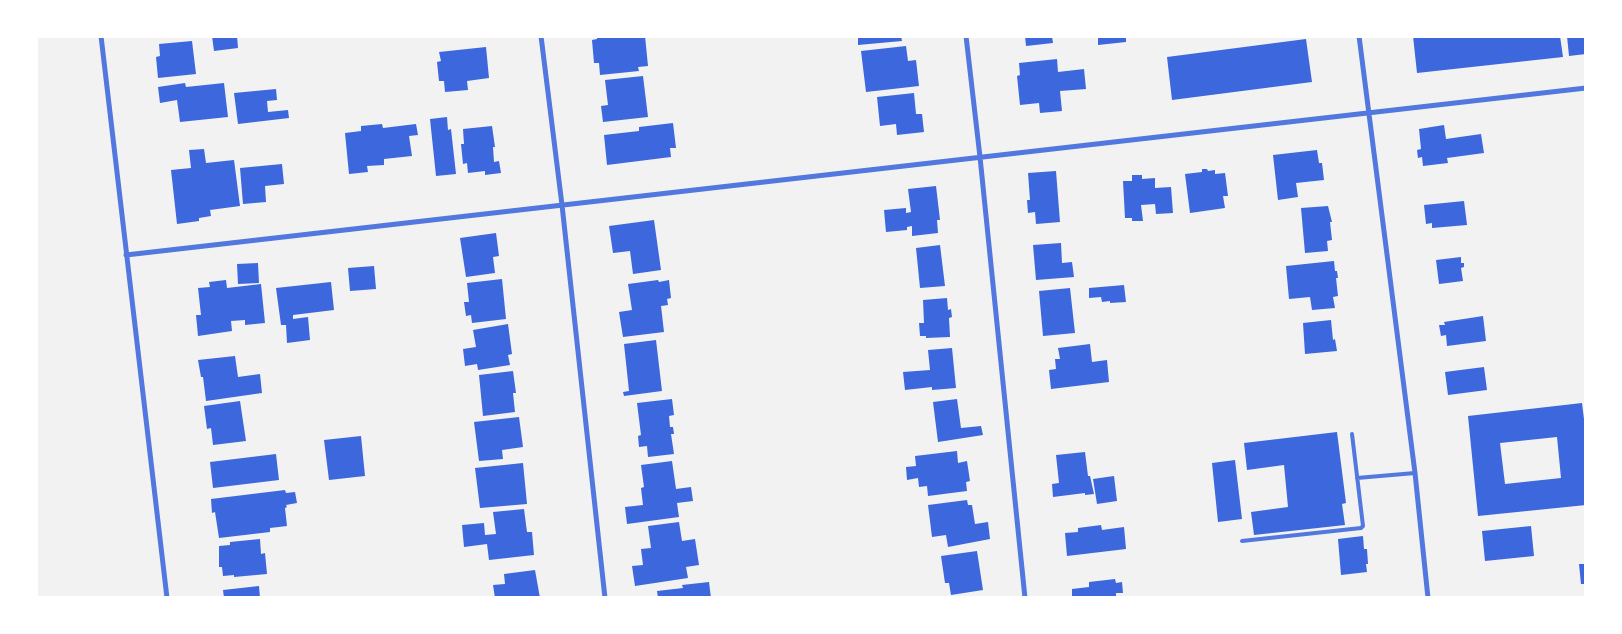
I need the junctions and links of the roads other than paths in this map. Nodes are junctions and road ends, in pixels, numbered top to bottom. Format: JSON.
{"nodes":[{"id":1,"x":101,"y":36,"type":"edge"},
{"id":2,"x":541,"y":36,"type":"edge"},
{"id":3,"x":966,"y":36,"type":"edge"},
{"id":4,"x":1359,"y":36,"type":"edge"},
{"id":5,"x":1586,"y":88,"type":"edge"},
{"id":6,"x":1368,"y":113,"type":"junction"},
{"id":7,"x":980,"y":158,"type":"junction"},
{"id":8,"x":562,"y":205,"type":"junction"},
{"id":9,"x":126,"y":254,"type":"junction"},
{"id":10,"x":1352,"y":434,"type":"dead end"},
{"id":11,"x":1415,"y":473,"type":"junction"},
{"id":12,"x":1357,"y":478,"type":"junction"},
{"id":13,"x":1242,"y":541,"type":"dead end"},
{"id":14,"x":167,"y":598,"type":"edge"},
{"id":15,"x":605,"y":598,"type":"edge"},
{"id":16,"x":1025,"y":598,"type":"edge"},
{"id":17,"x":1428,"y":598,"type":"edge"}],
"edges":[{"from":1,"to":9,"type":"street"},
{"from":2,"to":8,"type":"street"},
{"from":3,"to":7,"type":"street"},
{"from":4,"to":6,"type":"street"},
{"from":5,"to":6,"type":"street"},
{"from":6,"to":7,"type":"street"},
{"from":6,"to":11,"type":"street"},
{"from":7,"to":8,"type":"street"},
{"from":7,"to":16,"type":"street"},
{"from":8,"to":9,"type":"street"},
{"from":8,"to":15,"type":"street"},
{"from":9,"to":14,"type":"street"},
{"from":10,"to":12,"type":"lane"},
{"from":11,"to":12,"type":"lane"},
{"from":11,"to":17,"type":"street"},
{"from":12,"to":13,"type":"lane"}]}
